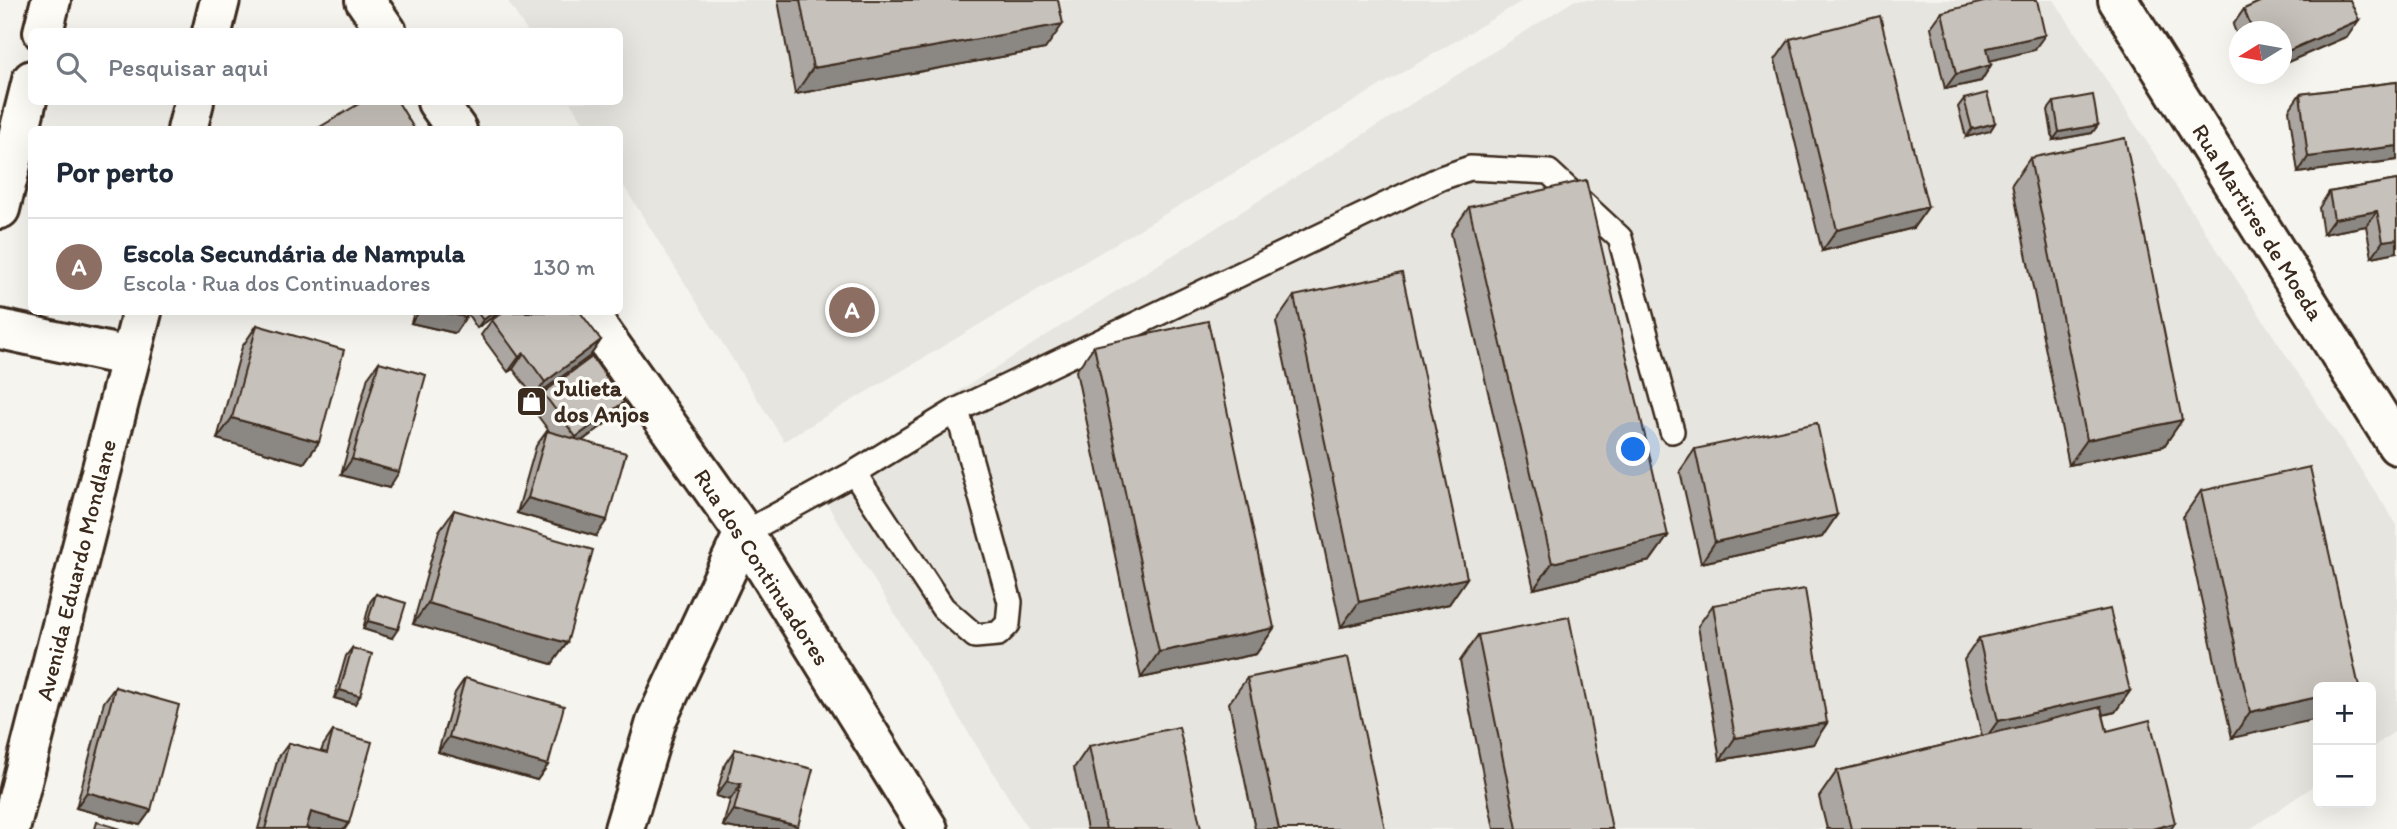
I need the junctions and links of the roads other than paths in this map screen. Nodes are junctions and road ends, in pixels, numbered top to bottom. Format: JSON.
{"nodes":[{"id":1,"x":51,"y":0,"type":"edge"},
{"id":2,"x":220,"y":0,"type":"edge"},
{"id":3,"x":365,"y":0,"type":"edge"},
{"id":4,"x":2118,"y":0,"type":"edge"},
{"id":5,"x":44,"y":28,"type":"edge"},
{"id":6,"x":213,"y":28,"type":"edge"},
{"id":7,"x":384,"y":28,"type":"edge"},
{"id":8,"x":28,"y":96,"type":"edge"},
{"id":9,"x":193,"y":105,"type":"edge"},
{"id":10,"x":439,"y":105,"type":"edge"},
{"id":11,"x":188,"y":126,"type":"edge"},
{"id":12,"x":454,"y":126,"type":"edge"},
{"id":13,"x":0,"y":209,"type":"edge"},
{"id":14,"x":141,"y":315,"type":"edge"},
{"id":15,"x":589,"y":315,"type":"edge"},
{"id":16,"x":0,"y":329,"type":"edge"},
{"id":17,"x":130,"y":357,"type":"junction"},
{"id":18,"x":957,"y":410,"type":"junction"},
{"id":19,"x":1672,"y":430,"type":"dead end"},
{"id":20,"x":2397,"y":444,"type":"edge"},
{"id":21,"x":854,"y":473,"type":"junction"},
{"id":22,"x":744,"y":533,"type":"junction"},
{"id":23,"x":10,"y":829,"type":"edge"},
{"id":24,"x":624,"y":829,"type":"edge"},
{"id":25,"x":928,"y":829,"type":"edge"}],
"edges":[{"from":1,"to":5,"type":"street"},
{"from":2,"to":6,"type":"street"},
{"from":3,"to":7,"type":"street"},
{"from":4,"to":20,"type":"street","name":"Rua Martires de Moeda"},
{"from":8,"to":13,"type":"street"},
{"from":9,"to":11,"type":"street"},
{"from":10,"to":12,"type":"street"},
{"from":14,"to":17,"type":"street","name":"Avenida Eduardo Mondlane"},
{"from":15,"to":22,"type":"street","name":"Rua dos Continuadores"},
{"from":16,"to":17,"type":"street"},
{"from":17,"to":23,"type":"street","name":"Avenida Eduardo Mondlane"},
{"from":18,"to":19,"type":"lane"},
{"from":18,"to":21,"type":"lane"},
{"from":18,"to":21,"type":"lane"},
{"from":21,"to":22,"type":"lane"},
{"from":22,"to":24,"type":"street"},
{"from":22,"to":25,"type":"street","name":"Rua dos Continuadores"}]}
